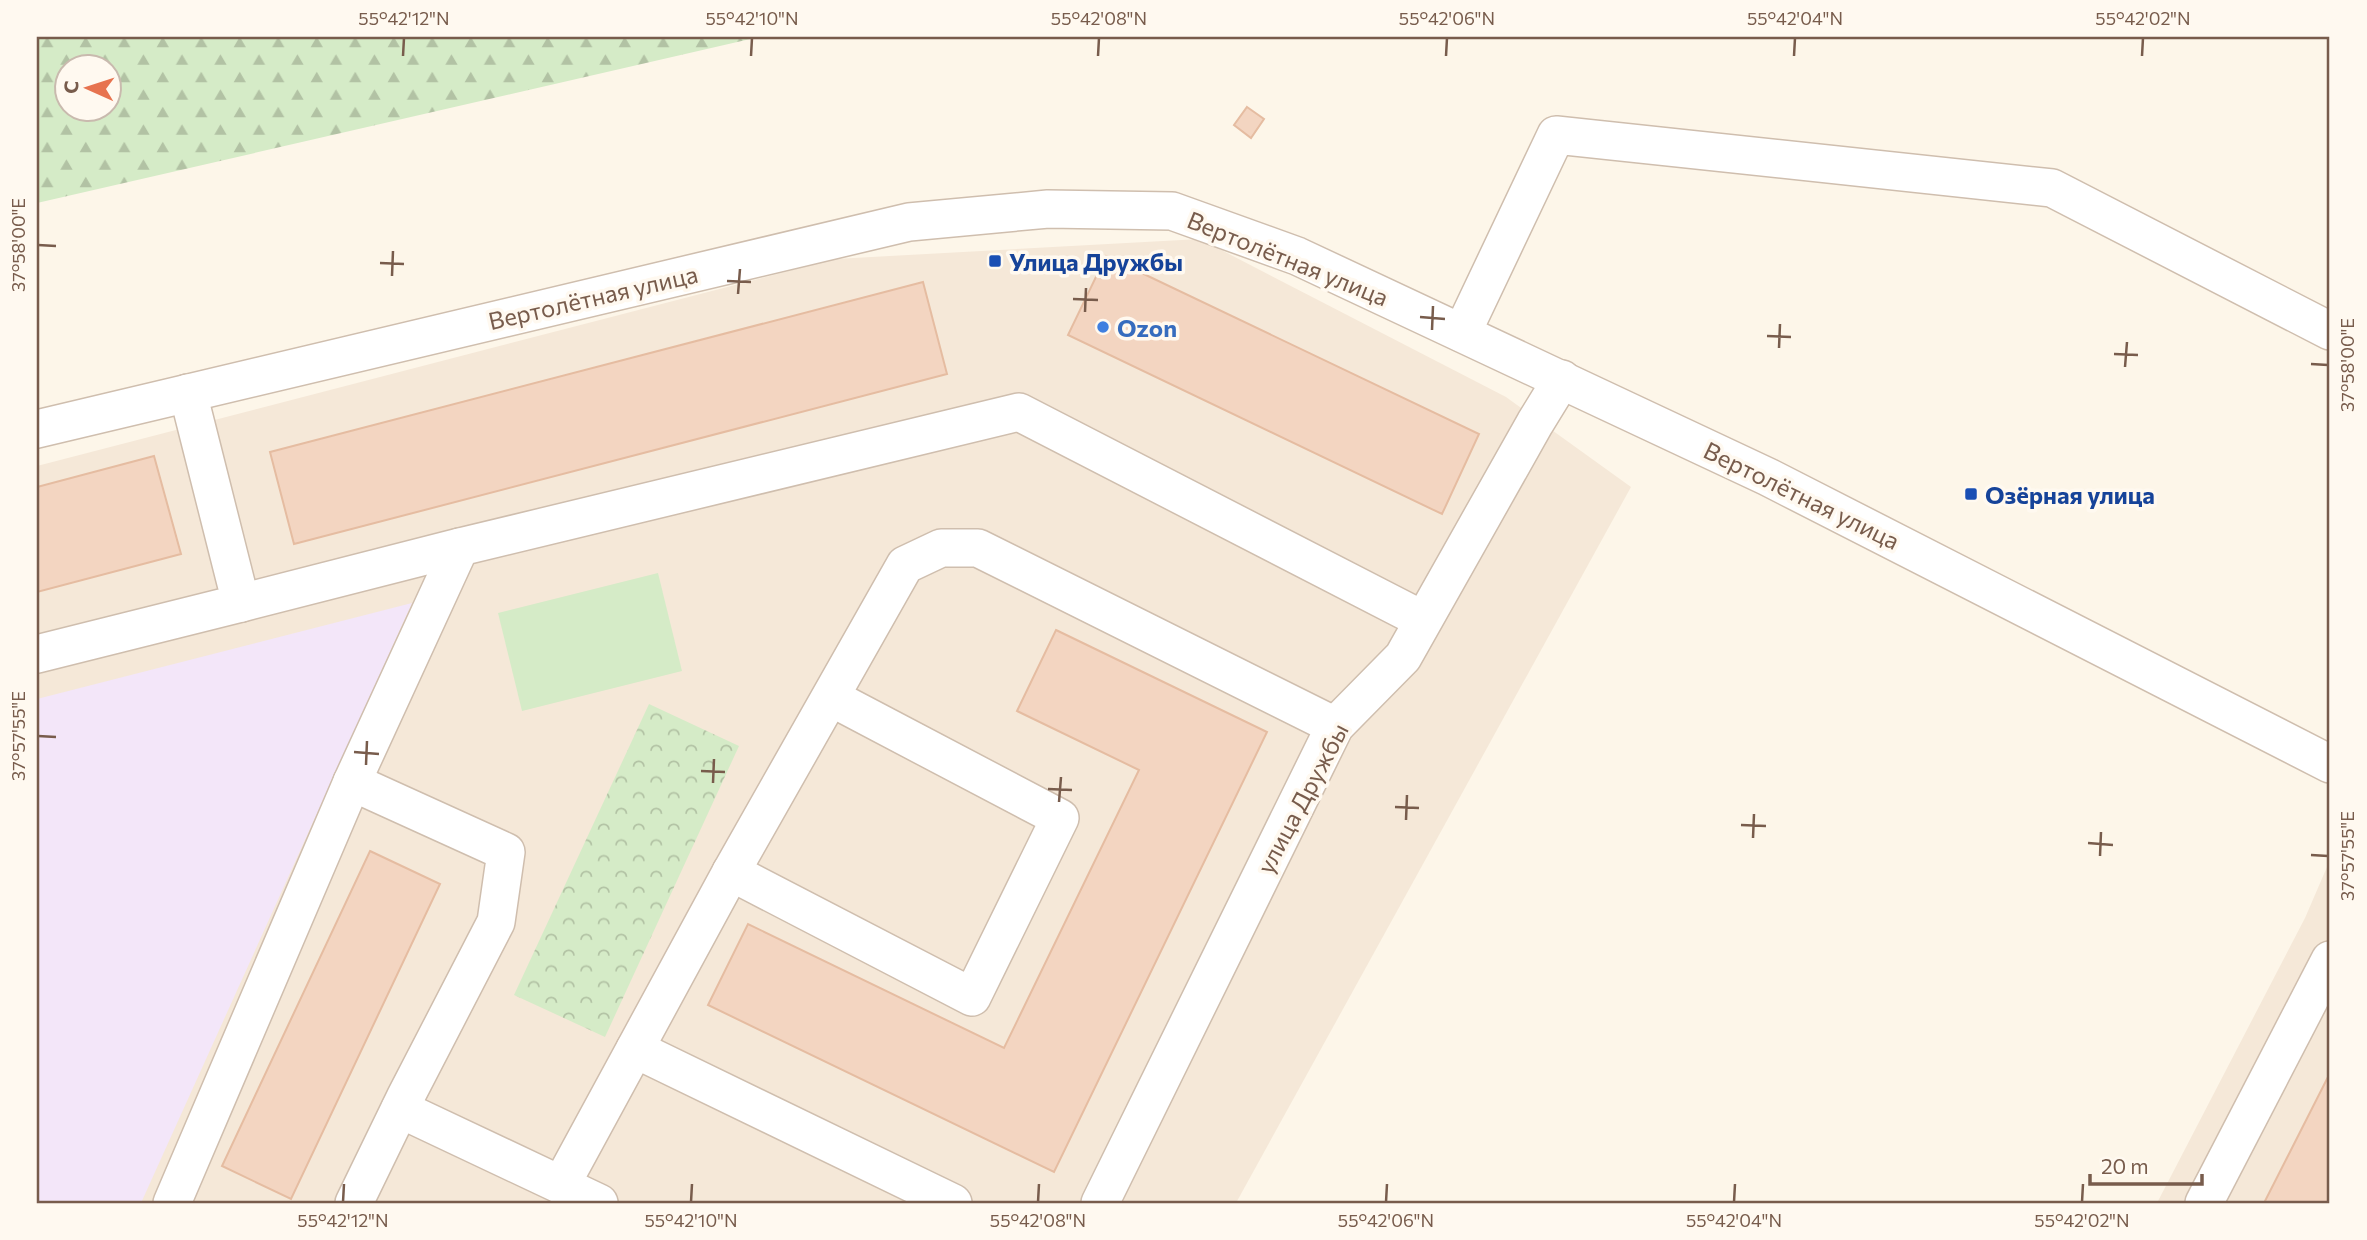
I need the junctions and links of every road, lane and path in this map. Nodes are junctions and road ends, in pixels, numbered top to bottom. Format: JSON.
{"nodes":[{"id":1,"x":2330,"y":331,"type":"edge"},
{"id":2,"x":1462,"y":332,"type":"junction"},
{"id":3,"x":1562,"y":379,"type":"junction"},
{"id":4,"x":188,"y":393,"type":"junction"},
{"id":5,"x":37,"y":429,"type":"edge"},
{"id":6,"x":460,"y":547,"type":"junction"},
{"id":7,"x":241,"y":603,"type":"junction"},
{"id":8,"x":1423,"y":620,"type":"junction"},
{"id":9,"x":37,"y":654,"type":"edge"},
{"id":10,"x":832,"y":698,"type":"junction"},
{"id":11,"x":1335,"y":726,"type":"junction"},
{"id":12,"x":2330,"y":764,"type":"edge"},
{"id":13,"x":352,"y":782,"type":"junction"},
{"id":14,"x":731,"y":873,"type":"junction"},
{"id":15,"x":2330,"y":960,"type":"edge"},
{"id":16,"x":635,"y":1049,"type":"junction"},
{"id":17,"x":400,"y":1109,"type":"junction"},
{"id":18,"x":561,"y":1185,"type":"junction"},
{"id":19,"x":173,"y":1203,"type":"edge"},
{"id":20,"x":355,"y":1203,"type":"edge"},
{"id":21,"x":599,"y":1203,"type":"edge"},
{"id":22,"x":953,"y":1203,"type":"edge"},
{"id":23,"x":1100,"y":1203,"type":"edge"},
{"id":24,"x":2204,"y":1203,"type":"edge"}],
"edges":[{"from":1,"to":2,"type":"street"},
{"from":2,"to":3,"type":"street","name":"Вертолётная улица"},
{"from":2,"to":4,"type":"street","name":"Вертолётная улица"},
{"from":3,"to":8,"type":"street","name":"улица Дружбы"},
{"from":3,"to":12,"type":"street","name":"Вертолётная улица"},
{"from":4,"to":5,"type":"street","name":"Вертолётная улица"},
{"from":4,"to":7,"type":"street"},
{"from":6,"to":7,"type":"street"},
{"from":6,"to":8,"type":"street"},
{"from":6,"to":13,"type":"street"},
{"from":7,"to":9,"type":"street"},
{"from":8,"to":11,"type":"street","name":"улица Дружбы"},
{"from":10,"to":11,"type":"street"},
{"from":10,"to":14,"type":"street"},
{"from":10,"to":14,"type":"street"},
{"from":11,"to":23,"type":"street","name":"улица Дружбы"},
{"from":13,"to":17,"type":"street"},
{"from":13,"to":19,"type":"street"},
{"from":14,"to":16,"type":"street"},
{"from":15,"to":24,"type":"street"},
{"from":16,"to":18,"type":"street"},
{"from":16,"to":22,"type":"street"},
{"from":17,"to":18,"type":"street"},
{"from":17,"to":20,"type":"street"},
{"from":18,"to":21,"type":"street"}]}
